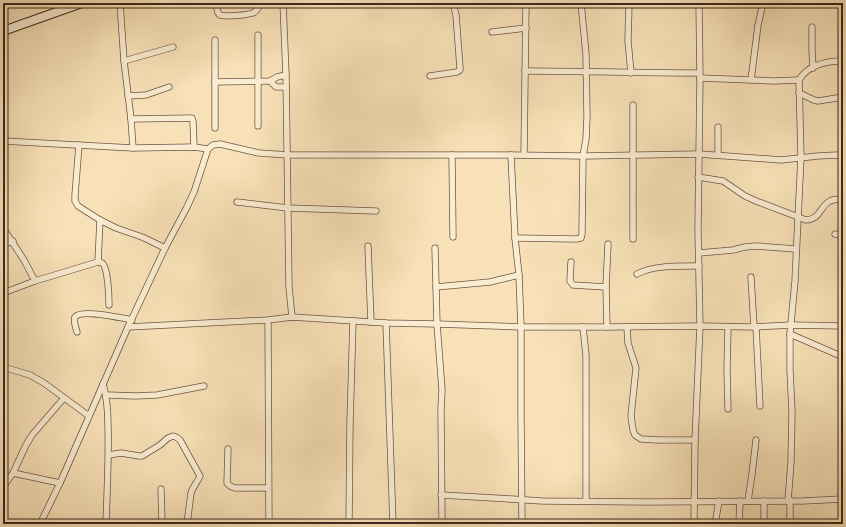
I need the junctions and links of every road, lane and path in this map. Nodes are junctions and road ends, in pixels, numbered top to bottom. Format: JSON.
{"nodes":[{"id":1,"x":82,"y":3,"type":"edge"},
{"id":2,"x":120,"y":3,"type":"edge"},
{"id":3,"x":217,"y":3,"type":"edge"},
{"id":4,"x":260,"y":3,"type":"edge"},
{"id":5,"x":283,"y":3,"type":"edge"},
{"id":6,"x":453,"y":3,"type":"edge"},
{"id":7,"x":526,"y":3,"type":"edge"},
{"id":8,"x":581,"y":3,"type":"edge"},
{"id":9,"x":629,"y":3,"type":"edge"},
{"id":10,"x":699,"y":3,"type":"edge"},
{"id":11,"x":763,"y":3,"type":"edge"},
{"id":12,"x":812,"y":27,"type":"dead end"},
{"id":13,"x":526,"y":28,"type":"junction"},
{"id":14,"x":3,"y":31,"type":"edge"},
{"id":15,"x":492,"y":32,"type":"dead end"},
{"id":16,"x":258,"y":35,"type":"dead end"},
{"id":17,"x":215,"y":40,"type":"dead end"},
{"id":18,"x":174,"y":47,"type":"dead end"},
{"id":19,"x":124,"y":61,"type":"junction"},
{"id":20,"x":843,"y":61,"type":"edge"},
{"id":21,"x":812,"y":68,"type":"junction"},
{"id":22,"x":525,"y":71,"type":"junction"},
{"id":23,"x":586,"y":71,"type":"junction"},
{"id":24,"x":631,"y":73,"type":"junction"},
{"id":25,"x":286,"y":75,"type":"junction"},
{"id":26,"x":430,"y":76,"type":"dead end"},
{"id":27,"x":700,"y":76,"type":"junction"},
{"id":28,"x":751,"y":80,"type":"junction"},
{"id":29,"x":799,"y":80,"type":"junction"},
{"id":30,"x":258,"y":81,"type":"junction"},
{"id":31,"x":270,"y":81,"type":"junction"},
{"id":32,"x":215,"y":82,"type":"junction"},
{"id":33,"x":169,"y":87,"type":"dead end"},
{"id":34,"x":286,"y":87,"type":"junction"},
{"id":35,"x":799,"y":93,"type":"junction"},
{"id":36,"x":128,"y":96,"type":"junction"},
{"id":37,"x":843,"y":97,"type":"edge"},
{"id":38,"x":633,"y":105,"type":"dead end"},
{"id":39,"x":131,"y":119,"type":"junction"},
{"id":40,"x":258,"y":126,"type":"dead end"},
{"id":41,"x":718,"y":127,"type":"dead end"},
{"id":42,"x":215,"y":128,"type":"dead end"},
{"id":43,"x":3,"y":141,"type":"edge"},
{"id":44,"x":79,"y":145,"type":"junction"},
{"id":45,"x":194,"y":147,"type":"junction"},
{"id":46,"x":134,"y":148,"type":"junction"},
{"id":47,"x":208,"y":149,"type":"junction"},
{"id":48,"x":698,"y":154,"type":"junction"},
{"id":49,"x":288,"y":155,"type":"junction"},
{"id":50,"x":452,"y":155,"type":"junction"},
{"id":51,"x":511,"y":155,"type":"junction"},
{"id":52,"x":524,"y":155,"type":"junction"},
{"id":53,"x":718,"y":155,"type":"junction"},
{"id":54,"x":583,"y":156,"type":"junction"},
{"id":55,"x":633,"y":156,"type":"junction"},
{"id":56,"x":843,"y":156,"type":"edge"},
{"id":57,"x":801,"y":157,"type":"junction"},
{"id":58,"x":698,"y":177,"type":"junction"},
{"id":59,"x":843,"y":199,"type":"edge"},
{"id":60,"x":237,"y":202,"type":"dead end"},
{"id":61,"x":288,"y":208,"type":"junction"},
{"id":62,"x":376,"y":211,"type":"dead end"},
{"id":63,"x":798,"y":217,"type":"junction"},
{"id":64,"x":100,"y":220,"type":"junction"},
{"id":65,"x":3,"y":228,"type":"edge"},
{"id":66,"x":835,"y":234,"type":"dead end"},
{"id":67,"x":843,"y":236,"type":"edge"},
{"id":68,"x":453,"y":237,"type":"dead end"},
{"id":69,"x":515,"y":238,"type":"junction"},
{"id":70,"x":633,"y":239,"type":"dead end"},
{"id":71,"x":13,"y":241,"type":"junction"},
{"id":72,"x":3,"y":244,"type":"edge"},
{"id":73,"x":608,"y":244,"type":"dead end"},
{"id":74,"x":368,"y":246,"type":"dead end"},
{"id":75,"x":165,"y":248,"type":"junction"},
{"id":76,"x":435,"y":248,"type":"dead end"},
{"id":77,"x":796,"y":249,"type":"junction"},
{"id":78,"x":699,"y":253,"type":"junction"},
{"id":79,"x":98,"y":262,"type":"junction"},
{"id":80,"x":571,"y":262,"type":"dead end"},
{"id":81,"x":699,"y":266,"type":"junction"},
{"id":82,"x":638,"y":274,"type":"dead end"},
{"id":83,"x":519,"y":275,"type":"junction"},
{"id":84,"x":751,"y":277,"type":"dead end"},
{"id":85,"x":35,"y":281,"type":"junction"},
{"id":86,"x":606,"y":287,"type":"junction"},
{"id":87,"x":436,"y":288,"type":"junction"},
{"id":88,"x":3,"y":293,"type":"edge"},
{"id":89,"x":109,"y":304,"type":"dead end"},
{"id":90,"x":292,"y":317,"type":"junction"},
{"id":91,"x":132,"y":320,"type":"junction"},
{"id":92,"x":268,"y":320,"type":"junction"},
{"id":93,"x":353,"y":321,"type":"junction"},
{"id":94,"x":371,"y":322,"type":"junction"},
{"id":95,"x":386,"y":323,"type":"junction"},
{"id":96,"x":437,"y":324,"type":"junction"},
{"id":97,"x":792,"y":325,"type":"junction"},
{"id":98,"x":700,"y":326,"type":"junction"},
{"id":99,"x":843,"y":326,"type":"edge"},
{"id":100,"x":128,"y":327,"type":"junction"},
{"id":101,"x":521,"y":327,"type":"junction"},
{"id":102,"x":583,"y":327,"type":"junction"},
{"id":103,"x":607,"y":327,"type":"junction"},
{"id":104,"x":627,"y":327,"type":"junction"},
{"id":105,"x":728,"y":327,"type":"junction"},
{"id":106,"x":755,"y":327,"type":"junction"},
{"id":107,"x":77,"y":332,"type":"dead end"},
{"id":108,"x":790,"y":334,"type":"junction"},
{"id":109,"x":843,"y":358,"type":"edge"},
{"id":110,"x":3,"y":367,"type":"edge"},
{"id":111,"x":103,"y":383,"type":"junction"},
{"id":112,"x":204,"y":386,"type":"dead end"},
{"id":113,"x":843,"y":386,"type":"edge"},
{"id":114,"x":106,"y":395,"type":"junction"},
{"id":115,"x":842,"y":395,"type":"edge"},
{"id":116,"x":64,"y":398,"type":"junction"},
{"id":117,"x":760,"y":406,"type":"dead end"},
{"id":118,"x":728,"y":409,"type":"dead end"},
{"id":119,"x":89,"y":416,"type":"junction"},
{"id":120,"x":696,"y":440,"type":"junction"},
{"id":121,"x":756,"y":440,"type":"dead end"},
{"id":122,"x":228,"y":449,"type":"dead end"},
{"id":123,"x":109,"y":455,"type":"junction"},
{"id":124,"x":843,"y":462,"type":"edge"},
{"id":125,"x":13,"y":473,"type":"junction"},
{"id":126,"x":60,"y":483,"type":"junction"},
{"id":127,"x":3,"y":487,"type":"edge"},
{"id":128,"x":268,"y":488,"type":"junction"},
{"id":129,"x":161,"y":489,"type":"dead end"},
{"id":130,"x":441,"y":495,"type":"junction"},
{"id":131,"x":842,"y":499,"type":"edge"},
{"id":132,"x":522,"y":500,"type":"junction"},
{"id":133,"x":740,"y":500,"type":"junction"},
{"id":134,"x":748,"y":500,"type":"junction"},
{"id":135,"x":789,"y":500,"type":"junction"},
{"id":136,"x":586,"y":501,"type":"junction"},
{"id":137,"x":694,"y":501,"type":"junction"},
{"id":138,"x":719,"y":501,"type":"junction"},
{"id":139,"x":764,"y":501,"type":"junction"},
{"id":140,"x":40,"y":524,"type":"edge"},
{"id":141,"x":106,"y":524,"type":"edge"},
{"id":142,"x":162,"y":524,"type":"edge"},
{"id":143,"x":187,"y":524,"type":"edge"},
{"id":144,"x":269,"y":524,"type":"edge"},
{"id":145,"x":349,"y":524,"type":"edge"},
{"id":146,"x":393,"y":524,"type":"edge"},
{"id":147,"x":442,"y":524,"type":"edge"},
{"id":148,"x":522,"y":524,"type":"edge"},
{"id":149,"x":694,"y":524,"type":"edge"},
{"id":150,"x":715,"y":524,"type":"edge"},
{"id":151,"x":740,"y":524,"type":"edge"},
{"id":152,"x":764,"y":524,"type":"edge"},
{"id":153,"x":790,"y":524,"type":"edge"}],
"edges":[{"from":1,"to":14,"type":"main road"},
{"from":2,"to":19,"type":"street"},
{"from":3,"to":4,"type":"street"},
{"from":5,"to":25,"type":"street"},
{"from":6,"to":26,"type":"street"},
{"from":7,"to":13,"type":"street"},
{"from":8,"to":23,"type":"street"},
{"from":9,"to":24,"type":"street"},
{"from":10,"to":27,"type":"street"},
{"from":11,"to":28,"type":"street"},
{"from":12,"to":21,"type":"street"},
{"from":13,"to":15,"type":"street"},
{"from":13,"to":22,"type":"street"},
{"from":16,"to":30,"type":"street"},
{"from":17,"to":32,"type":"street"},
{"from":18,"to":19,"type":"street"},
{"from":19,"to":36,"type":"street"},
{"from":20,"to":21,"type":"street"},
{"from":21,"to":29,"type":"street"},
{"from":22,"to":23,"type":"street"},
{"from":22,"to":52,"type":"street"},
{"from":23,"to":24,"type":"street"},
{"from":23,"to":54,"type":"street"},
{"from":24,"to":27,"type":"street"},
{"from":25,"to":31,"type":"street"},
{"from":25,"to":34,"type":"street"},
{"from":27,"to":28,"type":"street"},
{"from":27,"to":48,"type":"street"},
{"from":28,"to":29,"type":"street"},
{"from":29,"to":35,"type":"street"},
{"from":30,"to":31,"type":"street"},
{"from":30,"to":32,"type":"street"},
{"from":30,"to":40,"type":"street"},
{"from":31,"to":34,"type":"street"},
{"from":32,"to":42,"type":"street"},
{"from":33,"to":36,"type":"street"},
{"from":34,"to":49,"type":"street"},
{"from":35,"to":37,"type":"street"},
{"from":35,"to":57,"type":"street"},
{"from":36,"to":39,"type":"street"},
{"from":38,"to":55,"type":"street"},
{"from":39,"to":45,"type":"street"},
{"from":39,"to":46,"type":"street"},
{"from":41,"to":53,"type":"street"},
{"from":43,"to":44,"type":"street"},
{"from":44,"to":46,"type":"street"},
{"from":44,"to":64,"type":"street"},
{"from":45,"to":46,"type":"street"},
{"from":45,"to":47,"type":"street"},
{"from":47,"to":49,"type":"street"},
{"from":47,"to":75,"type":"street"},
{"from":48,"to":53,"type":"street"},
{"from":48,"to":55,"type":"street"},
{"from":48,"to":58,"type":"street"},
{"from":49,"to":50,"type":"street"},
{"from":49,"to":61,"type":"street"},
{"from":50,"to":51,"type":"street"},
{"from":50,"to":68,"type":"street"},
{"from":51,"to":52,"type":"street"},
{"from":51,"to":69,"type":"street"},
{"from":52,"to":54,"type":"street"},
{"from":53,"to":57,"type":"street"},
{"from":54,"to":55,"type":"street"},
{"from":54,"to":69,"type":"street"},
{"from":55,"to":70,"type":"street"},
{"from":56,"to":57,"type":"street"},
{"from":57,"to":63,"type":"street"},
{"from":58,"to":63,"type":"street"},
{"from":58,"to":78,"type":"street"},
{"from":59,"to":63,"type":"street"},
{"from":60,"to":61,"type":"street"},
{"from":61,"to":62,"type":"street"},
{"from":61,"to":90,"type":"street"},
{"from":63,"to":77,"type":"street"},
{"from":64,"to":75,"type":"street"},
{"from":64,"to":79,"type":"street"},
{"from":65,"to":71,"type":"street"},
{"from":66,"to":67,"type":"street"},
{"from":69,"to":83,"type":"street"},
{"from":71,"to":72,"type":"street"},
{"from":71,"to":85,"type":"street"},
{"from":73,"to":86,"type":"street"},
{"from":74,"to":94,"type":"street"},
{"from":75,"to":91,"type":"street"},
{"from":76,"to":87,"type":"street"},
{"from":77,"to":78,"type":"street"},
{"from":77,"to":97,"type":"street"},
{"from":78,"to":81,"type":"street"},
{"from":79,"to":85,"type":"street"},
{"from":79,"to":89,"type":"street"},
{"from":80,"to":86,"type":"street"},
{"from":81,"to":82,"type":"street"},
{"from":81,"to":98,"type":"street"},
{"from":83,"to":87,"type":"street"},
{"from":83,"to":101,"type":"street"},
{"from":84,"to":106,"type":"street"},
{"from":85,"to":88,"type":"street"},
{"from":86,"to":103,"type":"street"},
{"from":87,"to":96,"type":"street"},
{"from":90,"to":92,"type":"street"},
{"from":90,"to":93,"type":"street"},
{"from":91,"to":100,"type":"street"},
{"from":91,"to":107,"type":"street"},
{"from":92,"to":100,"type":"street"},
{"from":92,"to":128,"type":"street"},
{"from":93,"to":94,"type":"street"},
{"from":93,"to":145,"type":"street"},
{"from":94,"to":95,"type":"street"},
{"from":95,"to":96,"type":"street"},
{"from":95,"to":146,"type":"street"},
{"from":96,"to":101,"type":"street"},
{"from":96,"to":130,"type":"street"},
{"from":97,"to":99,"type":"street"},
{"from":97,"to":106,"type":"street"},
{"from":97,"to":108,"type":"street"},
{"from":98,"to":104,"type":"street"},
{"from":98,"to":105,"type":"street"},
{"from":98,"to":120,"type":"street"},
{"from":100,"to":111,"type":"street"},
{"from":101,"to":102,"type":"street"},
{"from":101,"to":132,"type":"street"},
{"from":102,"to":103,"type":"street"},
{"from":102,"to":136,"type":"street"},
{"from":103,"to":104,"type":"street"},
{"from":104,"to":120,"type":"street"},
{"from":105,"to":106,"type":"street"},
{"from":105,"to":118,"type":"street"},
{"from":106,"to":117,"type":"street"},
{"from":108,"to":109,"type":"street"},
{"from":108,"to":135,"type":"street"},
{"from":110,"to":116,"type":"street"},
{"from":111,"to":114,"type":"street"},
{"from":111,"to":119,"type":"street"},
{"from":112,"to":114,"type":"street"},
{"from":113,"to":115,"type":"street"},
{"from":114,"to":123,"type":"street"},
{"from":116,"to":119,"type":"street"},
{"from":116,"to":125,"type":"street"},
{"from":119,"to":126,"type":"street"},
{"from":120,"to":137,"type":"street"},
{"from":121,"to":134,"type":"street"},
{"from":122,"to":128,"type":"street"},
{"from":123,"to":141,"type":"street"},
{"from":123,"to":143,"type":"street"},
{"from":124,"to":131,"type":"street"},
{"from":125,"to":126,"type":"street"},
{"from":125,"to":127,"type":"street"},
{"from":126,"to":140,"type":"street"},
{"from":128,"to":144,"type":"street"},
{"from":129,"to":142,"type":"street"},
{"from":130,"to":132,"type":"street"},
{"from":130,"to":147,"type":"street"},
{"from":131,"to":135,"type":"street"},
{"from":132,"to":136,"type":"street"},
{"from":132,"to":148,"type":"street"},
{"from":133,"to":134,"type":"street"},
{"from":133,"to":138,"type":"street"},
{"from":133,"to":151,"type":"street"},
{"from":134,"to":139,"type":"street"},
{"from":135,"to":139,"type":"street"},
{"from":135,"to":153,"type":"street"},
{"from":136,"to":137,"type":"street"},
{"from":137,"to":138,"type":"street"},
{"from":137,"to":149,"type":"street"},
{"from":138,"to":150,"type":"street"},
{"from":139,"to":152,"type":"street"}]}
